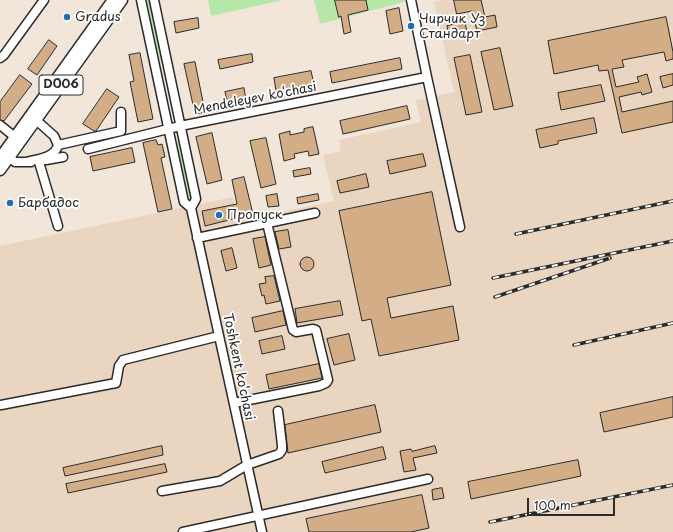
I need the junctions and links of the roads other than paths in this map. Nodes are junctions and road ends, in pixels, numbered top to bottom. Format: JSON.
{"nodes":[{"id":1,"x":44,"y":0,"type":"edge"},
{"id":2,"x":113,"y":0,"type":"edge"},
{"id":3,"x":122,"y":0,"type":"edge"},
{"id":4,"x":142,"y":0,"type":"edge"},
{"id":5,"x":154,"y":0,"type":"edge"},
{"id":6,"x":411,"y":0,"type":"edge"},
{"id":7,"x":0,"y":58,"type":"edge"},
{"id":8,"x":427,"y":77,"type":"junction"},
{"id":9,"x":121,"y":112,"type":"dead end"},
{"id":10,"x":36,"y":120,"type":"junction"},
{"id":11,"x":0,"y":126,"type":"edge"},
{"id":12,"x":180,"y":126,"type":"junction"},
{"id":13,"x":168,"y":129,"type":"junction"},
{"id":14,"x":15,"y":137,"type":"junction"},
{"id":15,"x":58,"y":146,"type":"junction"},
{"id":16,"x":88,"y":149,"type":"dead end"},
{"id":17,"x":63,"y":157,"type":"dead end"},
{"id":18,"x":5,"y":158,"type":"edge"},
{"id":19,"x":26,"y":162,"type":"junction"},
{"id":20,"x":39,"y":162,"type":"junction"},
{"id":21,"x":0,"y":170,"type":"edge"},
{"id":22,"x":191,"y":208,"type":"junction"},
{"id":23,"x":315,"y":213,"type":"dead end"},
{"id":24,"x":268,"y":223,"type":"junction"},
{"id":25,"x":58,"y":226,"type":"dead end"},
{"id":26,"x":460,"y":227,"type":"dead end"},
{"id":27,"x":197,"y":238,"type":"junction"},
{"id":28,"x":219,"y":336,"type":"junction"},
{"id":29,"x":234,"y":403,"type":"junction"},
{"id":30,"x":1,"y":405,"type":"dead end"},
{"id":31,"x":278,"y":411,"type":"dead end"},
{"id":32,"x":247,"y":465,"type":"junction"},
{"id":33,"x":428,"y":479,"type":"dead end"},
{"id":34,"x":162,"y":491,"type":"dead end"},
{"id":35,"x":258,"y":515,"type":"junction"},
{"id":36,"x":183,"y":532,"type":"edge"},
{"id":37,"x":262,"y":532,"type":"edge"}],
"edges":[{"from":1,"to":7,"type":"street"},
{"from":2,"to":14,"type":"main road","number":"D006"},
{"from":3,"to":10,"type":"main road","number":"D006"},
{"from":4,"to":13,"type":"street","name":"Toshkent ko‘chasi"},
{"from":5,"to":12,"type":"street","name":"Toshkent ko‘chasi"},
{"from":6,"to":8,"type":"street"},
{"from":8,"to":12,"type":"street","name":"Mendeleyev ko‘chasi"},
{"from":8,"to":26,"type":"street"},
{"from":9,"to":15,"type":"street"},
{"from":10,"to":15,"type":"street"},
{"from":10,"to":18,"type":"main road","number":"D006"},
{"from":11,"to":14,"type":"street"},
{"from":12,"to":13,"type":"street","name":"Mendeleyev ko‘chasi"},
{"from":12,"to":22,"type":"street","name":"Toshkent ko‘chasi"},
{"from":13,"to":16,"type":"street","name":"Mendeleyev ko‘chasi"},
{"from":13,"to":22,"type":"street","name":"Toshkent ko‘chasi"},
{"from":14,"to":18,"type":"main road","number":"D006"},
{"from":15,"to":19,"type":"street"},
{"from":17,"to":20,"type":"street"},
{"from":18,"to":19,"type":"street"},
{"from":18,"to":21,"type":"main road","number":"D006"},
{"from":19,"to":20,"type":"street"},
{"from":20,"to":25,"type":"street"},
{"from":22,"to":27,"type":"street","name":"Toshkent ko‘chasi"},
{"from":23,"to":24,"type":"street"},
{"from":24,"to":27,"type":"street"},
{"from":24,"to":29,"type":"street"},
{"from":27,"to":28,"type":"street","name":"Toshkent ko‘chasi"},
{"from":28,"to":29,"type":"street","name":"Toshkent ko‘chasi"},
{"from":28,"to":30,"type":"street"},
{"from":29,"to":32,"type":"street","name":"Toshkent ko‘chasi"},
{"from":31,"to":32,"type":"street"},
{"from":32,"to":34,"type":"street"},
{"from":32,"to":35,"type":"street","name":"Toshkent ko‘chasi"},
{"from":33,"to":35,"type":"street"},
{"from":35,"to":36,"type":"street"},
{"from":35,"to":37,"type":"street","name":"Toshkent ko‘chasi"}]}
